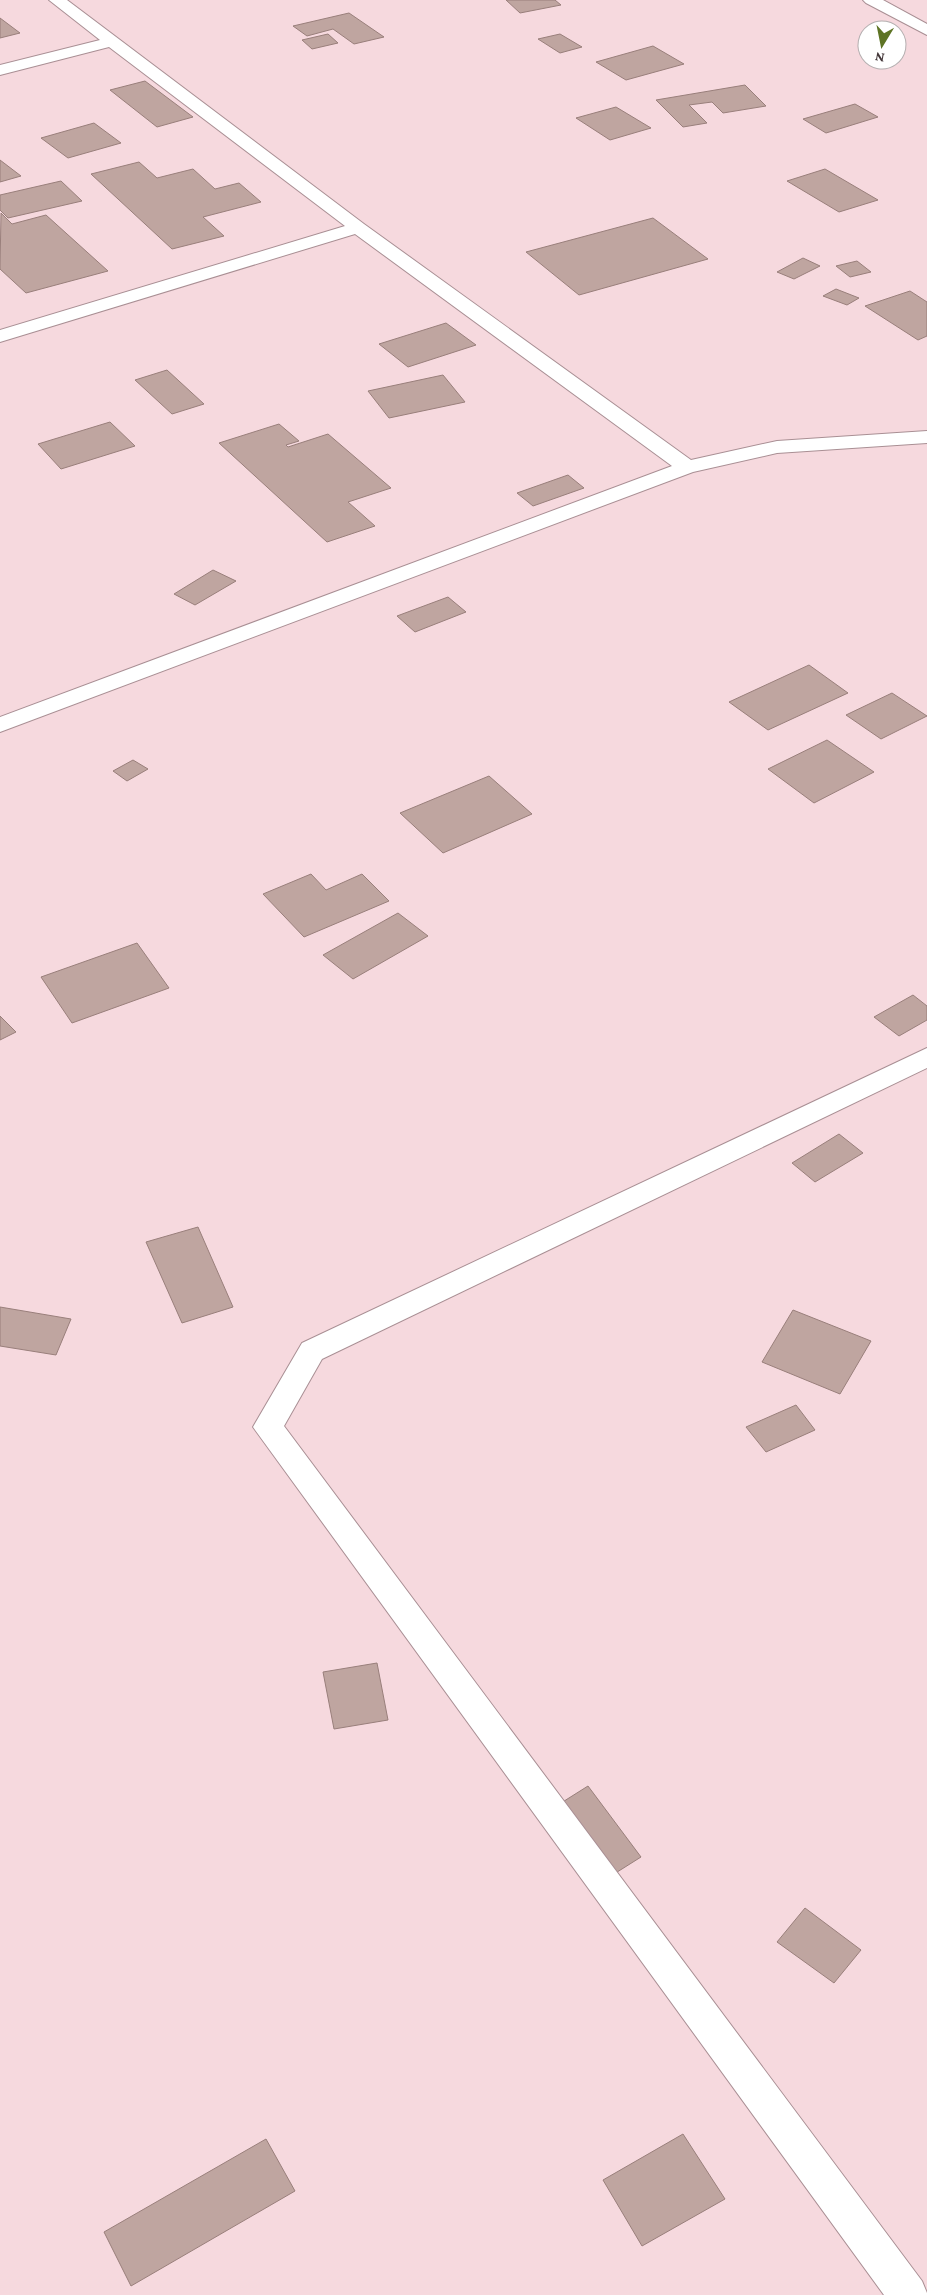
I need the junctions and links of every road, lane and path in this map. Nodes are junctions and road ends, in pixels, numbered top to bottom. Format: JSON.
{"nodes":[{"id":1,"x":57,"y":0,"type":"edge"},
{"id":2,"x":870,"y":0,"type":"edge"},
{"id":3,"x":927,"y":30,"type":"edge"},
{"id":4,"x":111,"y":42,"type":"junction"},
{"id":5,"x":0,"y":70,"type":"edge"},
{"id":6,"x":358,"y":228,"type":"junction"},
{"id":7,"x":0,"y":336,"type":"edge"},
{"id":8,"x":927,"y":437,"type":"edge"},
{"id":9,"x":687,"y":467,"type":"junction"},
{"id":10,"x":0,"y":725,"type":"edge"},
{"id":11,"x":927,"y":1057,"type":"edge"},
{"id":12,"x":908,"y":2295,"type":"edge"}],
"edges":[{"from":1,"to":4,"type":"street"},
{"from":2,"to":3,"type":"street"},
{"from":4,"to":5,"type":"street"},
{"from":4,"to":6,"type":"street"},
{"from":6,"to":7,"type":"street"},
{"from":6,"to":9,"type":"street"},
{"from":8,"to":9,"type":"street"},
{"from":9,"to":10,"type":"street"},
{"from":11,"to":12,"type":"street"}]}
